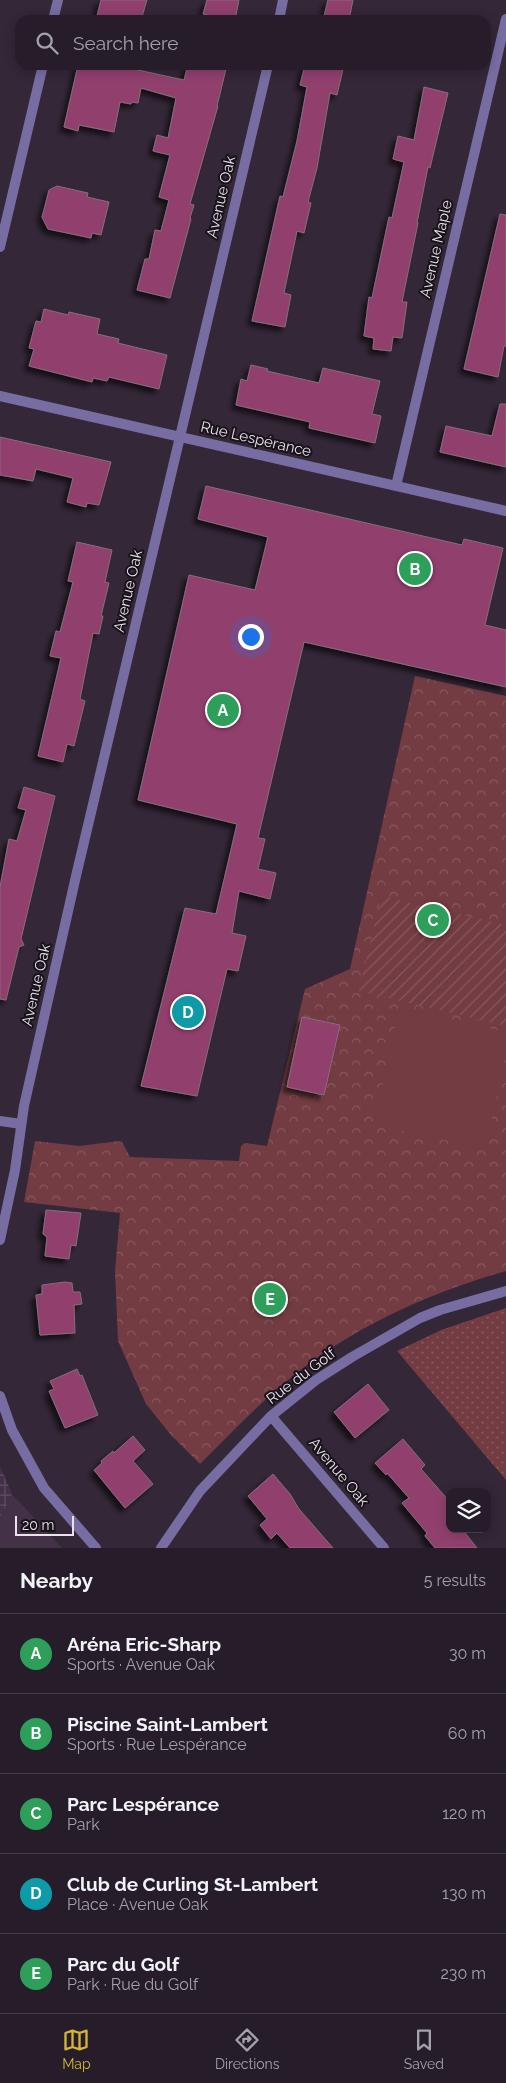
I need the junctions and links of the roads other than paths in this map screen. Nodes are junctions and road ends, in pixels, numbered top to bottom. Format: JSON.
{"nodes":[{"id":1,"x":58,"y":0,"type":"edge"},
{"id":2,"x":284,"y":0,"type":"edge"},
{"id":3,"x":54,"y":15,"type":"edge"},
{"id":4,"x":280,"y":15,"type":"edge"},
{"id":5,"x":506,"y":19,"type":"edge"},
{"id":6,"x":42,"y":70,"type":"edge"},
{"id":7,"x":267,"y":70,"type":"edge"},
{"id":8,"x":0,"y":247,"type":"edge"},
{"id":9,"x":0,"y":396,"type":"edge"},
{"id":10,"x":180,"y":437,"type":"junction"},
{"id":11,"x":396,"y":486,"type":"junction"},
{"id":12,"x":506,"y":511,"type":"edge"},
{"id":13,"x":0,"y":1121,"type":"edge"},
{"id":14,"x":21,"y":1124,"type":"junction"},
{"id":15,"x":0,"y":1240,"type":"edge"},
{"id":16,"x":506,"y":1291,"type":"edge"},
{"id":17,"x":0,"y":1396,"type":"edge"},
{"id":18,"x":271,"y":1416,"type":"junction"},
{"id":19,"x":96,"y":1548,"type":"edge"},
{"id":20,"x":161,"y":1548,"type":"edge"},
{"id":21,"x":384,"y":1548,"type":"edge"}],
"edges":[{"from":1,"to":3,"type":"street"},
{"from":2,"to":4,"type":"street"},
{"from":5,"to":11,"type":"street","name":"Avenue Maple"},
{"from":6,"to":8,"type":"street"},
{"from":7,"to":10,"type":"street","name":"Avenue Oak"},
{"from":9,"to":10,"type":"street","name":"Rue Lespérance"},
{"from":10,"to":11,"type":"street","name":"Rue Lespérance"},
{"from":10,"to":14,"type":"street","name":"Avenue Oak"},
{"from":11,"to":12,"type":"street","name":"Rue Lespérance"},
{"from":13,"to":14,"type":"street"},
{"from":14,"to":15,"type":"street","name":"Avenue Oak"},
{"from":16,"to":18,"type":"street","name":"Rue du Golf"},
{"from":17,"to":19,"type":"street"},
{"from":18,"to":20,"type":"street","name":"Rue du Golf"},
{"from":18,"to":21,"type":"street","name":"Avenue Oak"}]}
